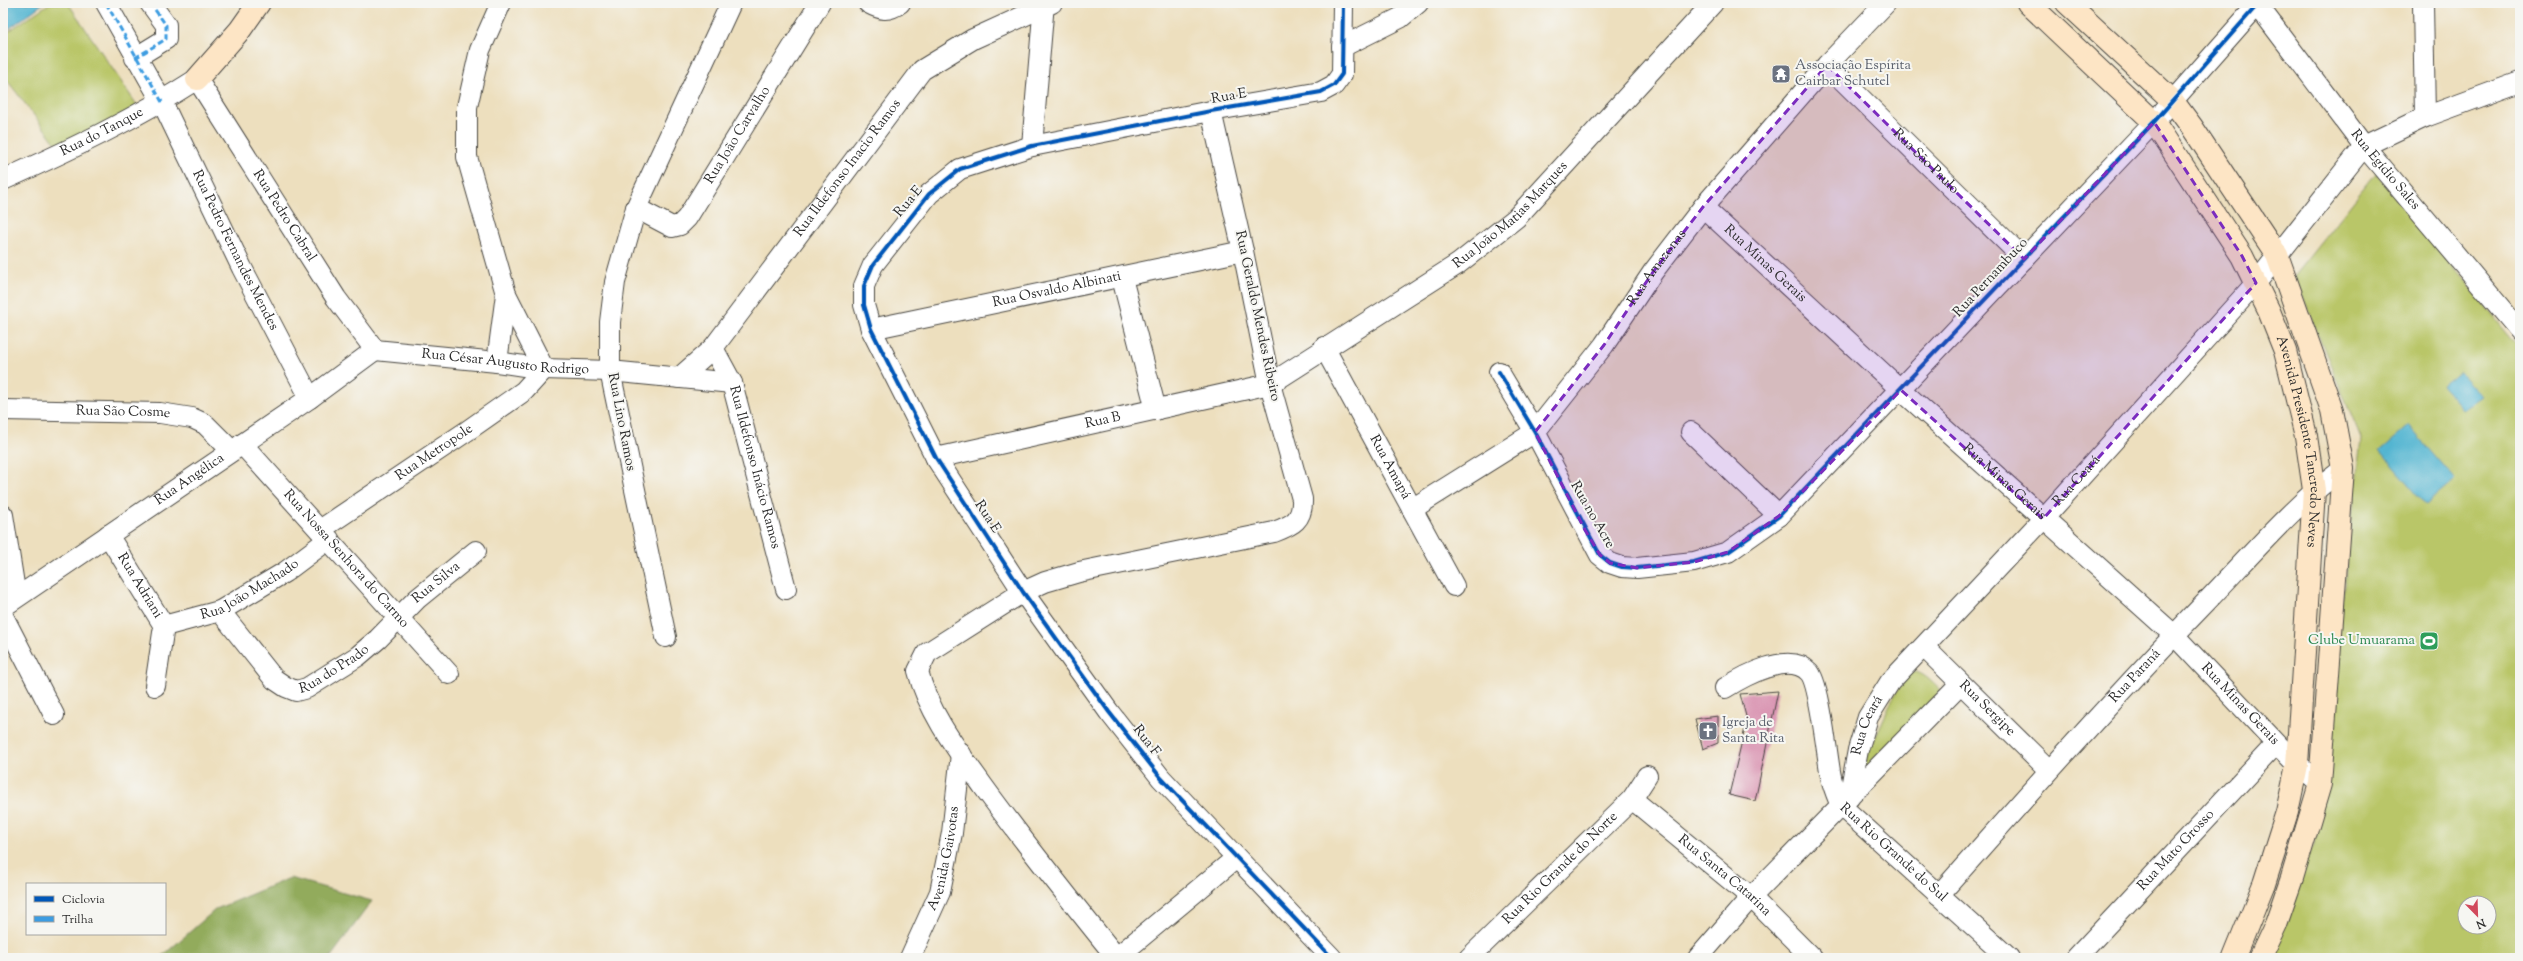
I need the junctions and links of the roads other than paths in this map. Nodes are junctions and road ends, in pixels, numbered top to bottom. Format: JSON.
{"nodes":[{"id":1,"x":106,"y":3,"type":"edge"},
{"id":2,"x":150,"y":3,"type":"edge"},
{"id":3,"x":259,"y":3,"type":"edge"},
{"id":4,"x":501,"y":3,"type":"edge"},
{"id":5,"x":731,"y":3,"type":"edge"},
{"id":6,"x":820,"y":3,"type":"edge"},
{"id":7,"x":868,"y":3,"type":"edge"},
{"id":8,"x":900,"y":3,"type":"edge"},
{"id":9,"x":1343,"y":3,"type":"edge"},
{"id":10,"x":1418,"y":3,"type":"edge"},
{"id":11,"x":1713,"y":3,"type":"edge"},
{"id":12,"x":1886,"y":3,"type":"edge"},
{"id":13,"x":2028,"y":3,"type":"edge"},
{"id":14,"x":2068,"y":3,"type":"edge"},
{"id":15,"x":2423,"y":3,"type":"edge"},
{"id":16,"x":1046,"y":4,"type":"edge"},
{"id":17,"x":2257,"y":4,"type":"edge"},
{"id":18,"x":1342,"y":47,"type":"junction"},
{"id":19,"x":135,"y":58,"type":"junction"},
{"id":20,"x":1826,"y":65,"type":"junction"},
{"id":21,"x":197,"y":79,"type":"junction"},
{"id":22,"x":2520,"y":82,"type":"edge"},
{"id":23,"x":2172,"y":100,"type":"junction"},
{"id":24,"x":162,"y":102,"type":"junction"},
{"id":25,"x":1211,"y":111,"type":"junction"},
{"id":26,"x":2425,"y":117,"type":"junction"},
{"id":27,"x":2154,"y":122,"type":"junction"},
{"id":28,"x":1032,"y":146,"type":"junction"},
{"id":29,"x":2364,"y":146,"type":"junction"},
{"id":30,"x":3,"y":180,"type":"edge"},
{"id":31,"x":1703,"y":207,"type":"junction"},
{"id":32,"x":636,"y":208,"type":"junction"},
{"id":33,"x":1244,"y":251,"type":"junction"},
{"id":34,"x":2277,"y":255,"type":"junction"},
{"id":35,"x":2024,"y":259,"type":"junction"},
{"id":36,"x":1122,"y":278,"type":"junction"},
{"id":37,"x":2256,"y":283,"type":"junction"},
{"id":38,"x":506,"y":294,"type":"junction"},
{"id":39,"x":871,"y":329,"type":"junction"},
{"id":40,"x":2520,"y":331,"type":"edge"},
{"id":41,"x":1324,"y":347,"type":"junction"},
{"id":42,"x":713,"y":348,"type":"junction"},
{"id":43,"x":375,"y":350,"type":"junction"},
{"id":44,"x":497,"y":362,"type":"junction"},
{"id":45,"x":544,"y":369,"type":"junction"},
{"id":46,"x":610,"y":371,"type":"junction"},
{"id":47,"x":1499,"y":372,"type":"dead end"},
{"id":48,"x":679,"y":378,"type":"junction"},
{"id":49,"x":732,"y":384,"type":"junction"},
{"id":50,"x":1270,"y":384,"type":"junction"},
{"id":51,"x":1901,"y":390,"type":"junction"},
{"id":52,"x":310,"y":398,"type":"junction"},
{"id":53,"x":3,"y":410,"type":"edge"},
{"id":54,"x":1156,"y":410,"type":"junction"},
{"id":55,"x":1535,"y":432,"type":"junction"},
{"id":56,"x":1691,"y":432,"type":"dead end"},
{"id":57,"x":236,"y":447,"type":"junction"},
{"id":58,"x":936,"y":458,"type":"junction"},
{"id":59,"x":2343,"y":468,"type":"junction"},
{"id":60,"x":2314,"y":490,"type":"junction"},
{"id":61,"x":1412,"y":509,"type":"junction"},
{"id":62,"x":3,"y":515,"type":"edge"},
{"id":63,"x":1779,"y":516,"type":"junction"},
{"id":64,"x":2043,"y":519,"type":"junction"},
{"id":65,"x":108,"y":535,"type":"junction"},
{"id":66,"x":324,"y":535,"type":"junction"},
{"id":67,"x":476,"y":551,"type":"dead end"},
{"id":68,"x":1728,"y":552,"type":"joint"},
{"id":69,"x":1454,"y":586,"type":"dead end"},
{"id":70,"x":786,"y":589,"type":"dead end"},
{"id":71,"x":1023,"y":592,"type":"junction"},
{"id":72,"x":9,"y":602,"type":"edge"},
{"id":73,"x":220,"y":611,"type":"junction"},
{"id":74,"x":3,"y":616,"type":"edge"},
{"id":75,"x":400,"y":617,"type":"junction"},
{"id":76,"x":164,"y":626,"type":"junction"},
{"id":77,"x":2174,"y":635,"type":"junction"},
{"id":78,"x":666,"y":637,"type":"dead end"},
{"id":79,"x":1924,"y":647,"type":"junction"},
{"id":80,"x":449,"y":674,"type":"dead end"},
{"id":81,"x":1960,"y":684,"type":"junction"},
{"id":82,"x":155,"y":686,"type":"dead end"},
{"id":83,"x":1725,"y":688,"type":"dead end"},
{"id":84,"x":54,"y":715,"type":"dead end"},
{"id":85,"x":2276,"y":744,"type":"junction"},
{"id":86,"x":961,"y":754,"type":"junction"},
{"id":87,"x":2297,"y":765,"type":"junction"},
{"id":88,"x":2049,"y":770,"type":"junction"},
{"id":89,"x":1647,"y":776,"type":"dead end"},
{"id":90,"x":2320,"y":784,"type":"junction"},
{"id":91,"x":1632,"y":799,"type":"junction"},
{"id":92,"x":1845,"y":802,"type":"junction"},
{"id":93,"x":1235,"y":859,"type":"junction"},
{"id":94,"x":1939,"y":895,"type":"junction"},
{"id":95,"x":1751,"y":898,"type":"junction"},
{"id":96,"x":2001,"y":956,"type":"edge"},
{"id":97,"x":910,"y":958,"type":"edge"},
{"id":98,"x":1116,"y":958,"type":"edge"},
{"id":99,"x":1332,"y":958,"type":"edge"},
{"id":100,"x":1469,"y":958,"type":"edge"},
{"id":101,"x":1698,"y":958,"type":"edge"},
{"id":102,"x":1812,"y":958,"type":"edge"},
{"id":103,"x":2076,"y":958,"type":"edge"},
{"id":104,"x":2234,"y":958,"type":"edge"},
{"id":105,"x":2260,"y":958,"type":"edge"}],
"edges":[{"from":1,"to":19,"type":"street","name":"Rua Pedro Fernandes Mendes"},
{"from":2,"to":19,"type":"street"},
{"from":3,"to":21,"type":"street"},
{"from":4,"to":38,"type":"street"},
{"from":5,"to":32,"type":"street","name":"Rua Lino Ramos"},
{"from":6,"to":32,"type":"street","name":"Rua João Carvalho"},
{"from":7,"to":8,"type":"street"},
{"from":9,"to":18,"type":"street"},
{"from":10,"to":18,"type":"street"},
{"from":11,"to":41,"type":"street","name":"Rua João Matias Marques"},
{"from":12,"to":20,"type":"street","name":"Rua Amazonas"},
{"from":13,"to":27,"type":"street","name":"Avenida Presidente Tancredo Neves"},
{"from":14,"to":23,"type":"street","name":"Avenida Presidente Tancredo Neves"},
{"from":15,"to":26,"type":"street"},
{"from":16,"to":28,"type":"street"},
{"from":16,"to":42,"type":"street","name":"Rua Ildefonso Inacio Ramos"},
{"from":17,"to":23,"type":"street","name":"Rua Pernambuco"},
{"from":17,"to":29,"type":"street","name":"Rua Egídio Sales"},
{"from":18,"to":25,"type":"street","name":"Rua E"},
{"from":19,"to":24,"type":"street","name":"Rua Pedro Fernandes Mendes"},
{"from":20,"to":31,"type":"street","name":"Rua Amazonas"},
{"from":20,"to":35,"type":"street","name":"Rua São Paulo"},
{"from":21,"to":24,"type":"street","name":"Rua do Tanque"},
{"from":21,"to":43,"type":"street","name":"Rua Pedro Cabral"},
{"from":22,"to":26,"type":"street"},
{"from":23,"to":27,"type":"street","name":"Rua Pernambuco"},
{"from":23,"to":34,"type":"street","name":"Avenida Presidente Tancredo Neves"},
{"from":24,"to":30,"type":"street","name":"Rua do Tanque"},
{"from":24,"to":52,"type":"street","name":"Rua Pedro Fernandes Mendes"},
{"from":25,"to":28,"type":"street","name":"Rua E"},
{"from":25,"to":33,"type":"street","name":"Rua Geraldo Mendes Ribeiro"},
{"from":26,"to":29,"type":"street"},
{"from":27,"to":35,"type":"street","name":"Rua Pernambuco"},
{"from":27,"to":37,"type":"street","name":"Avenida Presidente Tancredo Neves"},
{"from":28,"to":39,"type":"street","name":"Rua E"},
{"from":29,"to":34,"type":"street","name":"Rua Ceará"},
{"from":29,"to":40,"type":"street","name":"Rua Egídio Sales"},
{"from":31,"to":51,"type":"street","name":"Rua Minas Gerais"},
{"from":31,"to":55,"type":"street","name":"Rua Amazonas"},
{"from":32,"to":46,"type":"street","name":"Rua Lino Ramos"},
{"from":33,"to":36,"type":"street","name":"Rua Osvaldo Albinati"},
{"from":33,"to":50,"type":"street","name":"Rua Geraldo Mendes Ribeiro"},
{"from":34,"to":37,"type":"street","name":"Rua Ceará"},
{"from":34,"to":59,"type":"street","name":"Avenida Presidente Tancredo Neves"},
{"from":35,"to":51,"type":"street","name":"Rua Pernambuco"},
{"from":36,"to":39,"type":"street","name":"Rua Osvaldo Albinati"},
{"from":36,"to":54,"type":"street"},
{"from":37,"to":60,"type":"street","name":"Avenida Presidente Tancredo Neves"},
{"from":37,"to":64,"type":"street","name":"Rua Ceará"},
{"from":38,"to":44,"type":"street"},
{"from":38,"to":45,"type":"street"},
{"from":39,"to":58,"type":"street","name":"Rua E"},
{"from":41,"to":50,"type":"street","name":"Rua João Matias Marques"},
{"from":41,"to":61,"type":"street","name":"Rua Amapá"},
{"from":42,"to":48,"type":"street","name":"Rua Ildefonso Inacio Ramos"},
{"from":42,"to":49,"type":"street","name":"Rua Ildefonso Inácio Ramos"},
{"from":43,"to":44,"type":"street","name":"Rua César Augusto Rodrigo"},
{"from":43,"to":52,"type":"street","name":"Rua Angélica"},
{"from":44,"to":45,"type":"street","name":"Rua César Augusto Rodrigo"},
{"from":45,"to":46,"type":"street","name":"Rua César Augusto Rodrigo"},
{"from":45,"to":66,"type":"street","name":"Rua Metropole"},
{"from":46,"to":48,"type":"street","name":"Rua César Augusto Rodrigo"},
{"from":46,"to":78,"type":"street","name":"Rua Lino Ramos"},
{"from":47,"to":55,"type":"street","name":"Rua no Acre"},
{"from":48,"to":49,"type":"street","name":"Rua César Augusto Rodrigo"},
{"from":49,"to":70,"type":"street","name":"Rua Ildefonso Inácio Ramos"},
{"from":50,"to":54,"type":"street","name":"Rua B"},
{"from":50,"to":71,"type":"street","name":"Rua Geraldo Mendes Ribeiro"},
{"from":51,"to":63,"type":"street","name":"Rua Pernambuco"},
{"from":51,"to":64,"type":"street","name":"Rua Minas Gerais"},
{"from":52,"to":57,"type":"street","name":"Rua Angélica"},
{"from":53,"to":57,"type":"street","name":"Rua São Cosme"},
{"from":54,"to":58,"type":"street","name":"Rua B"},
{"from":55,"to":61,"type":"street","name":"Rua Amazonas"},
{"from":55,"to":68,"type":"street","name":"Rua no Acre"},
{"from":56,"to":63,"type":"street"},
{"from":57,"to":65,"type":"street","name":"Rua Angélica"},
{"from":57,"to":66,"type":"street","name":"Rua Nossa Senhora do Carmo"},
{"from":58,"to":71,"type":"street","name":"Rua E"},
{"from":59,"to":60,"type":"street","name":"Rua Paraná"},
{"from":59,"to":90,"type":"street","name":"Avenida Presidente Tancredo Neves"},
{"from":60,"to":77,"type":"street","name":"Rua Paraná"},
{"from":60,"to":87,"type":"street","name":"Avenida Presidente Tancredo Neves"},
{"from":61,"to":69,"type":"street","name":"Rua Amapá"},
{"from":62,"to":72,"type":"street"},
{"from":63,"to":68,"type":"street","name":"Rua Pernambuco"},
{"from":64,"to":77,"type":"street","name":"Rua Minas Gerais"},
{"from":64,"to":79,"type":"street","name":"Rua Ceará"},
{"from":65,"to":72,"type":"street","name":"Rua Angélica"},
{"from":65,"to":76,"type":"street","name":"Rua Adriani"},
{"from":66,"to":73,"type":"street","name":"Rua João Machado"},
{"from":66,"to":75,"type":"street","name":"Rua Nossa Senhora do Carmo"},
{"from":67,"to":75,"type":"street","name":"Rua Silva"},
{"from":71,"to":86,"type":"street"},
{"from":71,"to":93,"type":"street","name":"Rua F"},
{"from":73,"to":75,"type":"street","name":"Rua do Prado"},
{"from":73,"to":76,"type":"street","name":"Rua João Machado"},
{"from":74,"to":84,"type":"street"},
{"from":75,"to":80,"type":"street","name":"Rua Nossa Senhora do Carmo"},
{"from":76,"to":82,"type":"street","name":"Rua Adriani"},
{"from":77,"to":85,"type":"street","name":"Rua Minas Gerais"},
{"from":77,"to":88,"type":"street","name":"Rua Paraná"},
{"from":79,"to":81,"type":"street","name":"Rua Sergipe"},
{"from":79,"to":92,"type":"street","name":"Rua Ceará"},
{"from":81,"to":88,"type":"street","name":"Rua Sergipe"},
{"from":81,"to":92,"type":"street"},
{"from":83,"to":92,"type":"street","name":"Rua Rio Grande do Sul"},
{"from":85,"to":87,"type":"street","name":"Rua Minas Gerais"},
{"from":85,"to":103,"type":"street","name":"Rua Mato Grosso"},
{"from":86,"to":97,"type":"street","name":"Avenida Gaivotas"},
{"from":86,"to":98,"type":"street"},
{"from":87,"to":90,"type":"street","name":"Rua Minas Gerais"},
{"from":87,"to":104,"type":"street","name":"Avenida Presidente Tancredo Neves"},
{"from":88,"to":94,"type":"street","name":"Rua Paraná"},
{"from":89,"to":91,"type":"street","name":"Rua Rio Grande do Norte"},
{"from":90,"to":105,"type":"street","name":"Avenida Presidente Tancredo Neves"},
{"from":91,"to":95,"type":"street","name":"Rua Santa Catarina"},
{"from":91,"to":100,"type":"street","name":"Rua Rio Grande do Norte"},
{"from":92,"to":94,"type":"street","name":"Rua Rio Grande do Sul"},
{"from":92,"to":95,"type":"street"},
{"from":93,"to":98,"type":"street"},
{"from":93,"to":99,"type":"street","name":"Rua F"},
{"from":94,"to":96,"type":"street","name":"Rua Rio Grande do Sul"},
{"from":95,"to":101,"type":"street"},
{"from":95,"to":102,"type":"street","name":"Rua Santa Catarina"}]}
